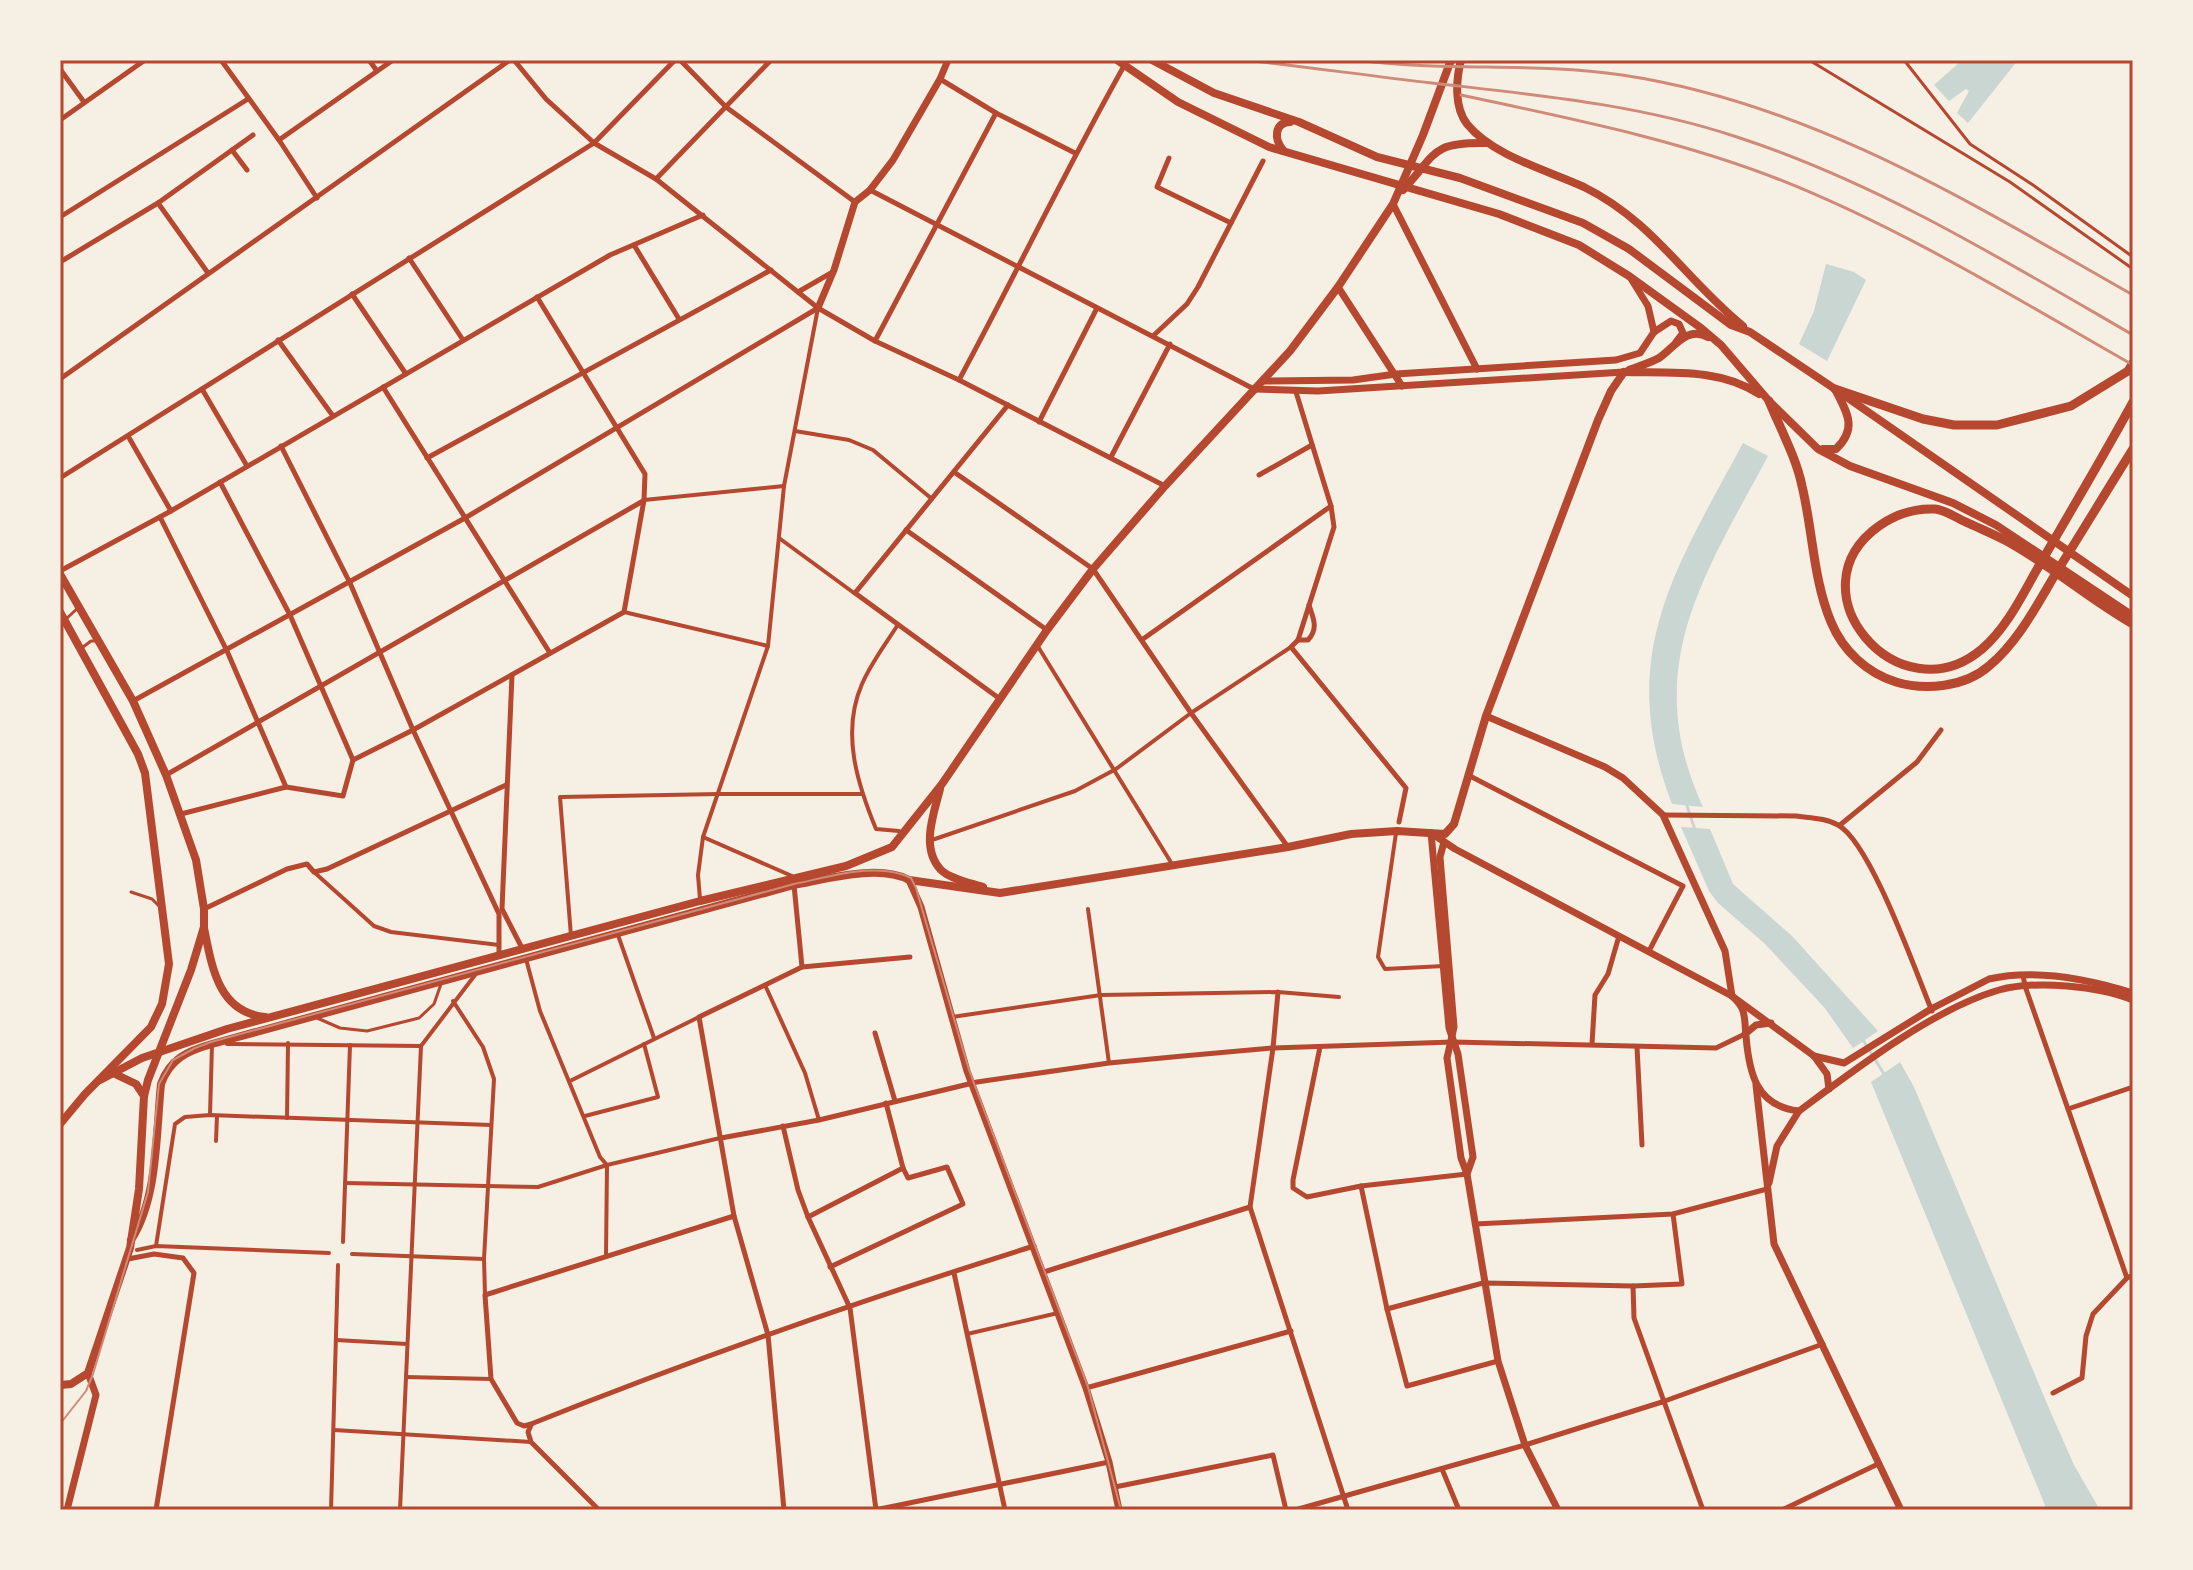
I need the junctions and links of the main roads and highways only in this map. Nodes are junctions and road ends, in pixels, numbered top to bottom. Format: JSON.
{"nodes":[{"id":1,"x":1152,"y":60,"type":"edge"},
{"id":2,"x":1451,"y":60,"type":"edge"},
{"id":3,"x":1461,"y":60,"type":"edge"},
{"id":4,"x":1120,"y":63,"type":"edge"},
{"id":5,"x":1299,"y":122,"type":"junction"},
{"id":6,"x":1486,"y":143,"type":"junction"},
{"id":7,"x":1284,"y":151,"type":"junction"},
{"id":8,"x":1394,"y":200,"type":"junction"},
{"id":9,"x":1750,"y":332,"type":"junction"},
{"id":10,"x":1721,"y":345,"type":"junction"},
{"id":11,"x":2133,"y":363,"type":"edge"},
{"id":12,"x":1624,"y":372,"type":"junction"},
{"id":13,"x":1835,"y":389,"type":"junction"},
{"id":14,"x":1769,"y":401,"type":"junction"},
{"id":15,"x":2133,"y":402,"type":"edge"},
{"id":16,"x":1818,"y":449,"type":"junction"},
{"id":17,"x":2133,"y":449,"type":"edge"},
{"id":18,"x":2015,"y":542,"type":"junction"},
{"id":19,"x":60,"y":573,"type":"edge"},
{"id":20,"x":2133,"y":596,"type":"edge"},
{"id":21,"x":2102,"y":601,"type":"junction"},
{"id":22,"x":2133,"y":616,"type":"edge"},
{"id":23,"x":61,"y":617,"type":"edge"},
{"id":24,"x":2133,"y":624,"type":"edge"},
{"id":25,"x":942,"y":784,"type":"junction"},
{"id":26,"x":794,"y":881,"type":"junction"},
{"id":27,"x":1000,"y":893,"type":"junction"},
{"id":28,"x":204,"y":927,"type":"junction"},
{"id":29,"x":524,"y":954,"type":"junction"},
{"id":30,"x":271,"y":1018,"type":"junction"},
{"id":31,"x":157,"y":1052,"type":"junction"},
{"id":32,"x":113,"y":1073,"type":"junction"},
{"id":33,"x":100,"y":1080,"type":"junction"},
{"id":34,"x":144,"y":1096,"type":"junction"},
{"id":35,"x":60,"y":1124,"type":"edge"},
{"id":36,"x":132,"y":1246,"type":"junction"},
{"id":37,"x":60,"y":1385,"type":"edge"}],
"edges":[{"from":1,"to":5,"type":"main road"},
{"from":2,"to":8,"type":"main road"},
{"from":3,"to":6,"type":"main road"},
{"from":4,"to":7,"type":"main road"},
{"from":5,"to":7,"type":"main road"},
{"from":5,"to":9,"type":"main road"},
{"from":6,"to":8,"type":"main road"},
{"from":6,"to":9,"type":"main road"},
{"from":7,"to":10,"type":"main road"},
{"from":8,"to":25,"type":"main road"},
{"from":9,"to":13,"type":"main road"},
{"from":10,"to":12,"type":"main road"},
{"from":10,"to":14,"type":"main road"},
{"from":11,"to":13,"type":"highway"},
{"from":12,"to":14,"type":"main road"},
{"from":12,"to":27,"type":"main road"},
{"from":13,"to":16,"type":"main road"},
{"from":13,"to":20,"type":"main road"},
{"from":14,"to":16,"type":"main road"},
{"from":14,"to":17,"type":"highway"},
{"from":15,"to":18,"type":"highway"},
{"from":16,"to":18,"type":"main road"},
{"from":18,"to":21,"type":"highway"},
{"from":19,"to":28,"type":"main road"},
{"from":21,"to":22,"type":"main road"},
{"from":21,"to":24,"type":"highway"},
{"from":23,"to":33,"type":"main road"},
{"from":25,"to":26,"type":"main road"},
{"from":25,"to":27,"type":"main road"},
{"from":26,"to":27,"type":"main road"},
{"from":26,"to":29,"type":"main road"},
{"from":26,"to":29,"type":"main road"},
{"from":28,"to":30,"type":"main road"},
{"from":28,"to":31,"type":"main road"},
{"from":29,"to":30,"type":"main road"},
{"from":29,"to":36,"type":"main road"},
{"from":30,"to":31,"type":"main road"},
{"from":31,"to":32,"type":"main road"},
{"from":31,"to":34,"type":"main road"},
{"from":32,"to":33,"type":"main road"},
{"from":32,"to":34,"type":"main road"},
{"from":33,"to":35,"type":"main road"},
{"from":34,"to":36,"type":"main road"},
{"from":36,"to":37,"type":"main road"}]}
